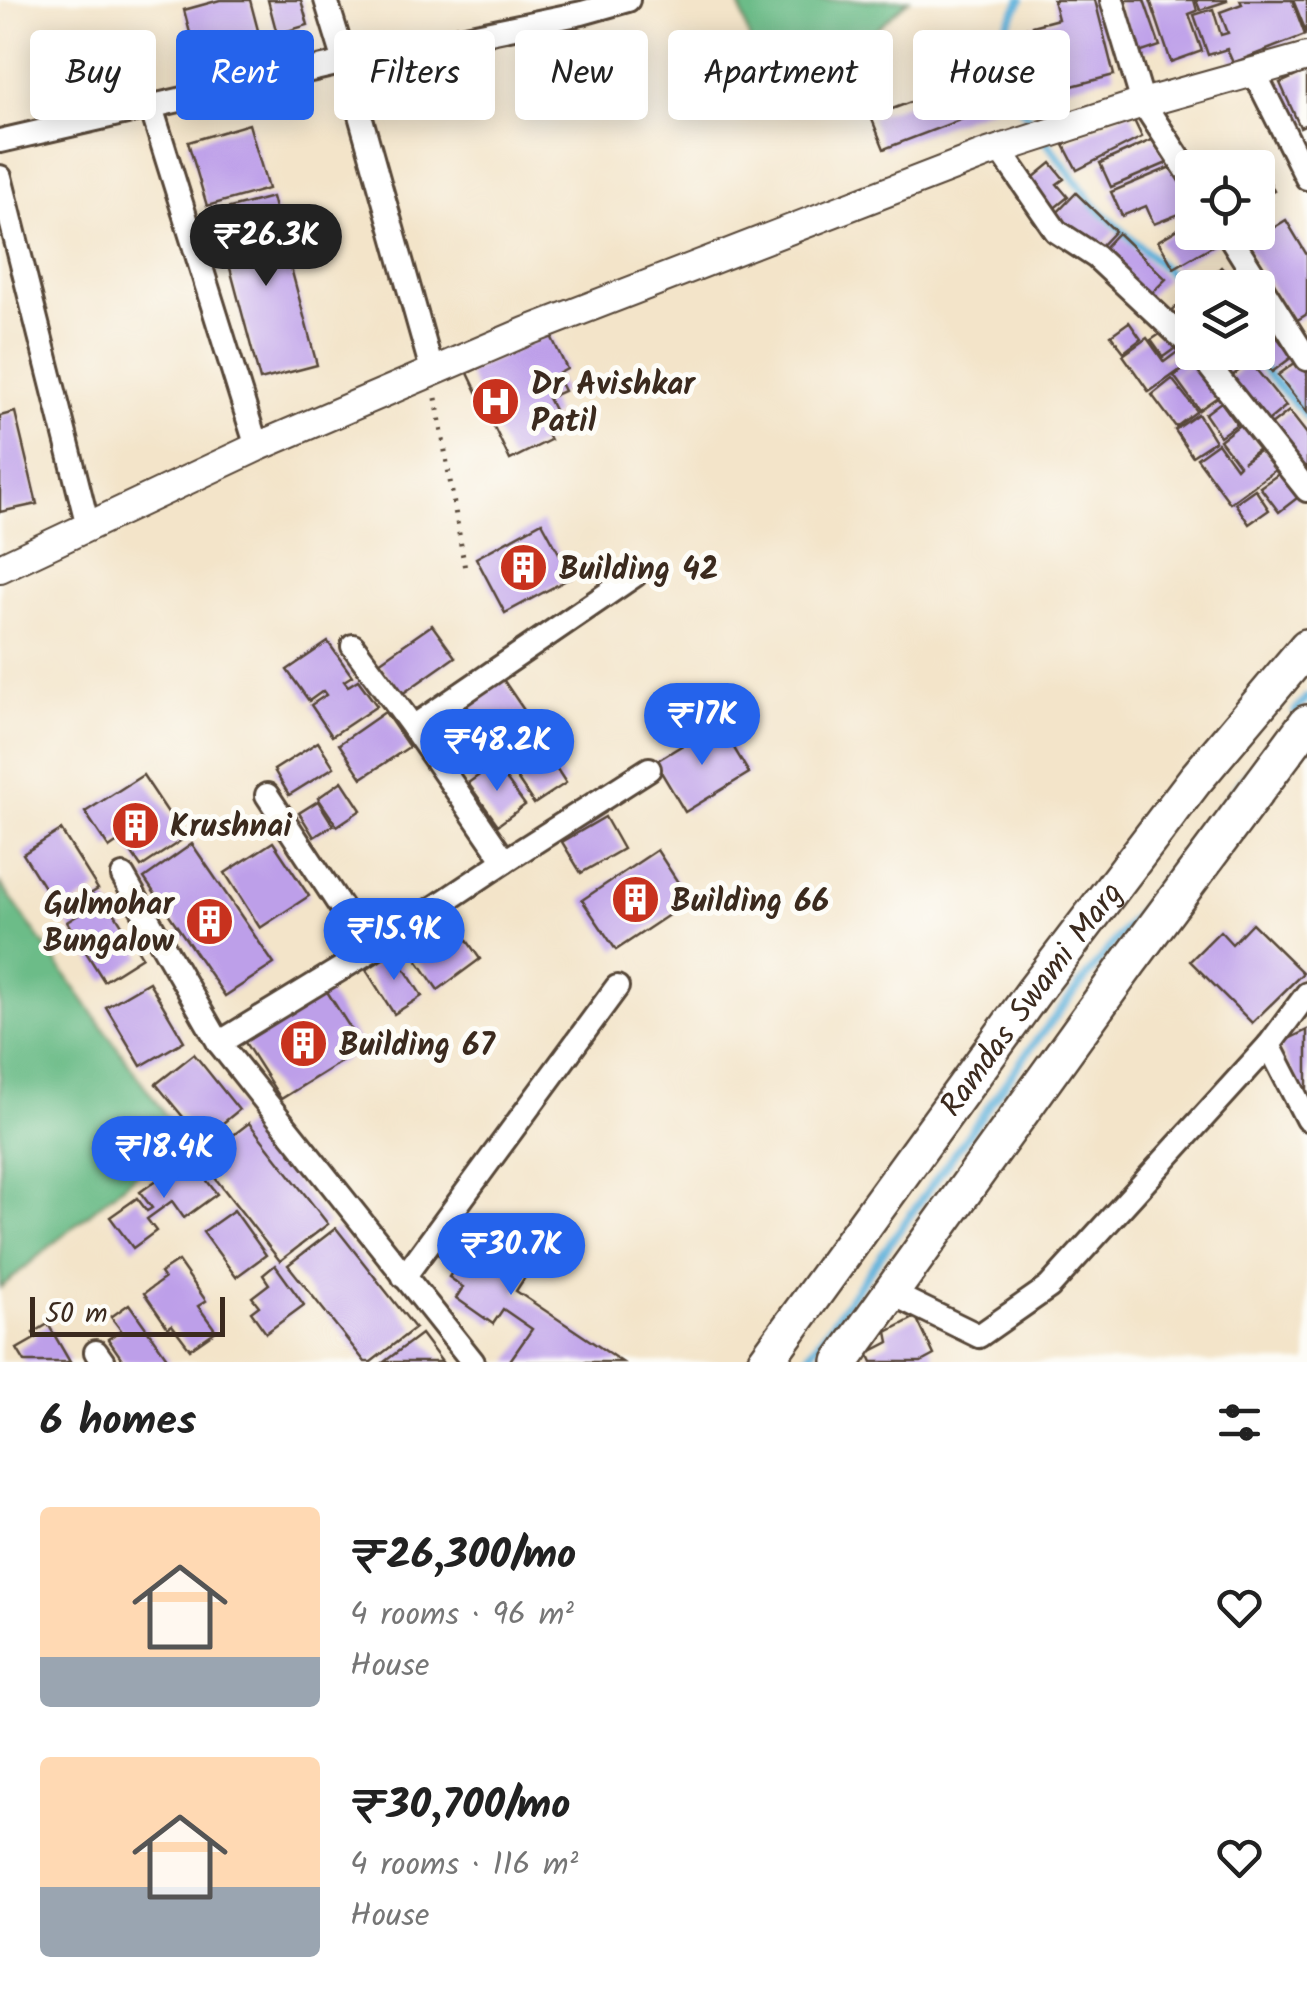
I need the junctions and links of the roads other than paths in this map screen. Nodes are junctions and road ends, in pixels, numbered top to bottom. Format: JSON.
{"nodes":[{"id":1,"x":326,"y":0,"type":"edge"},
{"id":2,"x":628,"y":0,"type":"edge"},
{"id":3,"x":1112,"y":0,"type":"edge"},
{"id":4,"x":335,"y":30,"type":"edge"},
{"id":5,"x":495,"y":31,"type":"edge"},
{"id":6,"x":1307,"y":57,"type":"edge"},
{"id":7,"x":334,"y":64,"type":"edge"},
{"id":8,"x":1254,"y":72,"type":"junction"},
{"id":9,"x":1143,"y":103,"type":"junction"},
{"id":10,"x":156,"y":105,"type":"edge"},
{"id":11,"x":92,"y":120,"type":"edge"},
{"id":12,"x":155,"y":120,"type":"edge"},
{"id":13,"x":361,"y":120,"type":"edge"},
{"id":14,"x":0,"y":142,"type":"edge"},
{"id":15,"x":1012,"y":146,"type":"junction"},
{"id":16,"x":1175,"y":152,"type":"edge"},
{"id":17,"x":0,"y":177,"type":"edge"},
{"id":18,"x":1307,"y":178,"type":"edge"},
{"id":19,"x":1238,"y":250,"type":"edge"},
{"id":20,"x":1175,"y":331,"type":"edge"},
{"id":21,"x":1307,"y":359,"type":"edge"},
{"id":22,"x":432,"y":370,"type":"junction"},
{"id":23,"x":1212,"y":370,"type":"edge"},
{"id":24,"x":258,"y":447,"type":"junction"},
{"id":25,"x":1307,"y":490,"type":"edge"},
{"id":26,"x":88,"y":526,"type":"junction"},
{"id":27,"x":0,"y":568,"type":"edge"},
{"id":28,"x":635,"y":575,"type":"dead end"},
{"id":29,"x":353,"y":646,"type":"dead end"},
{"id":30,"x":1307,"y":647,"type":"edge"},
{"id":31,"x":1307,"y":722,"type":"edge"},
{"id":32,"x":412,"y":727,"type":"junction"},
{"id":33,"x":649,"y":769,"type":"dead end"},
{"id":34,"x":267,"y":796,"type":"dead end"},
{"id":35,"x":504,"y":861,"type":"junction"},
{"id":36,"x":122,"y":876,"type":"dead end"},
{"id":37,"x":370,"y":951,"type":"junction"},
{"id":38,"x":617,"y":987,"type":"dead end"},
{"id":39,"x":1307,"y":994,"type":"edge"},
{"id":40,"x":219,"y":1043,"type":"junction"},
{"id":41,"x":1268,"y":1045,"type":"junction"},
{"id":42,"x":1307,"y":1119,"type":"edge"},
{"id":43,"x":404,"y":1277,"type":"junction"},
{"id":44,"x":891,"y":1293,"type":"junction"},
{"id":45,"x":473,"y":1362,"type":"edge"},
{"id":46,"x":765,"y":1362,"type":"edge"},
{"id":47,"x":841,"y":1362,"type":"edge"}],
"edges":[{"from":1,"to":4,"type":"street"},
{"from":2,"to":5,"type":"street"},
{"from":3,"to":9,"type":"street"},
{"from":6,"to":8,"type":"street"},
{"from":7,"to":10,"type":"street"},
{"from":8,"to":9,"type":"street"},
{"from":8,"to":18,"type":"street"},
{"from":9,"to":15,"type":"street"},
{"from":9,"to":16,"type":"street"},
{"from":11,"to":14,"type":"street"},
{"from":12,"to":24,"type":"street"},
{"from":13,"to":22,"type":"street"},
{"from":15,"to":20,"type":"street"},
{"from":15,"to":22,"type":"street"},
{"from":17,"to":26,"type":"street"},
{"from":19,"to":21,"type":"street"},
{"from":22,"to":24,"type":"street"},
{"from":23,"to":25,"type":"street"},
{"from":24,"to":26,"type":"street"},
{"from":26,"to":27,"type":"street"},
{"from":28,"to":32,"type":"street"},
{"from":29,"to":32,"type":"street"},
{"from":30,"to":46,"type":"main road","name":"Ramdas Swami Marg"},
{"from":31,"to":44,"type":"main road"},
{"from":32,"to":35,"type":"street"},
{"from":33,"to":35,"type":"street"},
{"from":34,"to":37,"type":"street"},
{"from":35,"to":37,"type":"street"},
{"from":36,"to":40,"type":"street"},
{"from":37,"to":40,"type":"street"},
{"from":38,"to":43,"type":"street"},
{"from":39,"to":41,"type":"street"},
{"from":40,"to":43,"type":"street"},
{"from":41,"to":42,"type":"street"},
{"from":41,"to":44,"type":"street"},
{"from":43,"to":45,"type":"street"},
{"from":44,"to":47,"type":"main road"}]}
